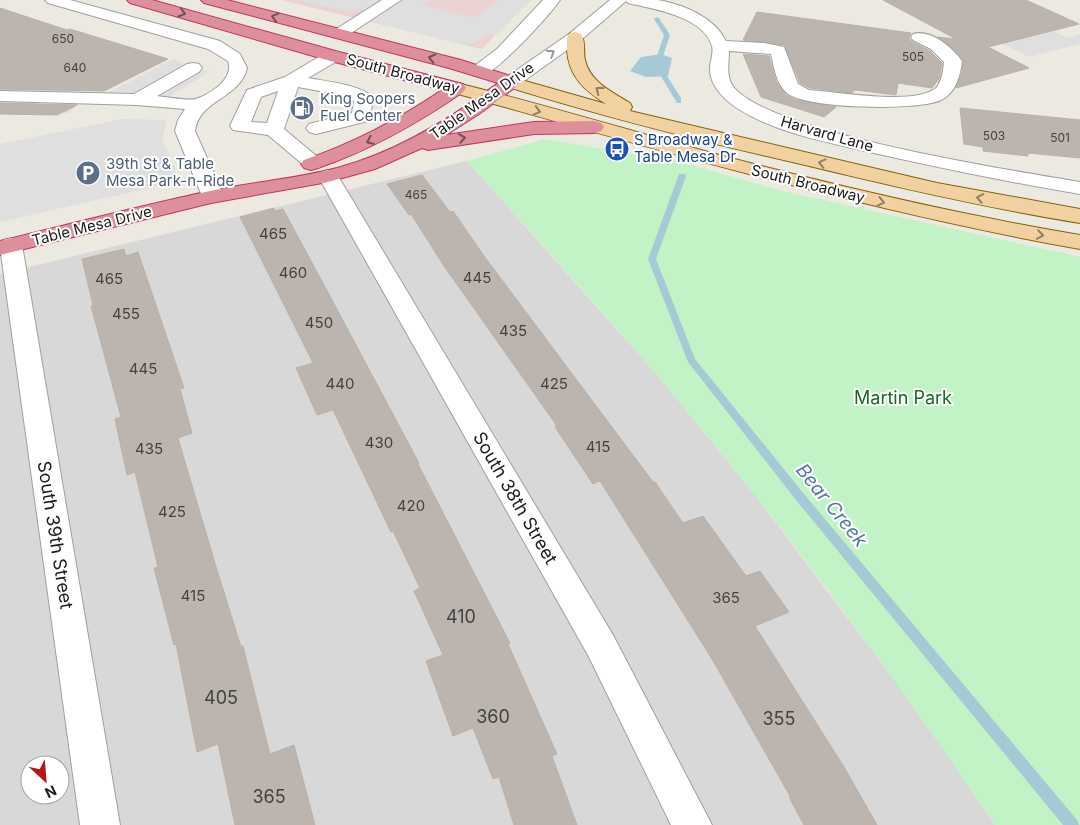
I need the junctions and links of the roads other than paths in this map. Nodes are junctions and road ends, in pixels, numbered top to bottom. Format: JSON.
{"nodes":[{"id":1,"x":53,"y":0,"type":"edge"},
{"id":2,"x":135,"y":0,"type":"edge"},
{"id":3,"x":209,"y":0,"type":"edge"},
{"id":4,"x":393,"y":0,"type":"edge"},
{"id":5,"x":552,"y":0,"type":"edge"},
{"id":6,"x":619,"y":0,"type":"edge"},
{"id":7,"x":633,"y":0,"type":"edge"},
{"id":8,"x":339,"y":34,"type":"junction"},
{"id":9,"x":575,"y":37,"type":"junction"},
{"id":10,"x":919,"y":37,"type":"dead end"},
{"id":11,"x":720,"y":46,"type":"junction"},
{"id":12,"x":333,"y":56,"type":"junction"},
{"id":13,"x":193,"y":68,"type":"dead end"},
{"id":14,"x":479,"y":71,"type":"junction"},
{"id":15,"x":291,"y":81,"type":"junction"},
{"id":16,"x":511,"y":82,"type":"junction"},
{"id":17,"x":457,"y":88,"type":"junction"},
{"id":18,"x":0,"y":96,"type":"edge"},
{"id":19,"x":490,"y":98,"type":"junction"},
{"id":20,"x":137,"y":100,"type":"junction"},
{"id":21,"x":199,"y":105,"type":"junction"},
{"id":22,"x":318,"y":114,"type":"junction"},
{"id":23,"x":639,"y":118,"type":"junction"},
{"id":24,"x":594,"y":126,"type":"junction"},
{"id":25,"x":274,"y":130,"type":"junction"},
{"id":26,"x":292,"y":146,"type":"junction"},
{"id":27,"x":414,"y":147,"type":"junction"},
{"id":28,"x":321,"y":169,"type":"junction"},
{"id":29,"x":1080,"y":188,"type":"edge"},
{"id":30,"x":213,"y":196,"type":"junction"},
{"id":31,"x":1080,"y":216,"type":"edge"},
{"id":32,"x":1080,"y":242,"type":"edge"},
{"id":33,"x":5,"y":246,"type":"edge"},
{"id":34,"x":100,"y":825,"type":"edge"},
{"id":35,"x":692,"y":825,"type":"edge"}],
"edges":[{"from":1,"to":21,"type":"street"},
{"from":2,"to":12,"type":"highway","name":"South Broadway","one_way":true},
{"from":8,"to":3,"type":"highway","name":"South Broadway","one_way":true},
{"from":4,"to":8,"type":"street"},
{"from":5,"to":14,"type":"street","name":"Table Mesa Drive"},
{"from":6,"to":9,"type":"street","name":"Table Mesa Drive"},
{"from":7,"to":11,"type":"street"},
{"from":14,"to":8,"type":"highway","name":"South Broadway","one_way":true},
{"from":16,"to":9,"type":"street","name":"Table Mesa Drive","one_way":true},
{"from":23,"to":9,"type":"main road","one_way":true},
{"from":10,"to":11,"type":"street"},
{"from":11,"to":29,"type":"street","name":"Harvard Lane"},
{"from":12,"to":15,"type":"street"},
{"from":12,"to":17,"type":"highway","name":"South Broadway"},
{"from":13,"to":20,"type":"street"},
{"from":14,"to":16,"type":"highway","name":"South Broadway"},
{"from":14,"to":17,"type":"main road","name":"Table Mesa Drive"},
{"from":15,"to":22,"type":"street"},
{"from":15,"to":22,"type":"street"},
{"from":15,"to":25,"type":"street"},
{"from":15,"to":25,"type":"street"},
{"from":16,"to":19,"type":"highway","name":"Table Mesa Drive"},
{"from":16,"to":23,"type":"main road","name":"South Broadway"},
{"from":17,"to":19,"type":"main road","name":"South Broadway"},
{"from":17,"to":28,"type":"highway","name":"Table Mesa Drive","one_way":true},
{"from":18,"to":20,"type":"street"},
{"from":19,"to":24,"type":"main road","name":"South Broadway","one_way":true},
{"from":19,"to":27,"type":"highway","name":"Table Mesa Drive"},
{"from":20,"to":21,"type":"street"},
{"from":21,"to":30,"type":"street"},
{"from":22,"to":26,"type":"street"},
{"from":31,"to":23,"type":"main road","name":"South Broadway","one_way":true},
{"from":27,"to":24,"type":"highway","one_way":true},
{"from":24,"to":32,"type":"main road","name":"South Broadway","one_way":true},
{"from":25,"to":26,"type":"street"},
{"from":26,"to":28,"type":"street"},
{"from":27,"to":28,"type":"highway","name":"Table Mesa Drive"},
{"from":28,"to":30,"type":"highway","name":"Table Mesa Drive"},
{"from":28,"to":35,"type":"street","name":"South 38th Street"},
{"from":30,"to":33,"type":"highway","name":"Table Mesa Drive"},
{"from":33,"to":34,"type":"street","name":"South 39th Street"}]}
